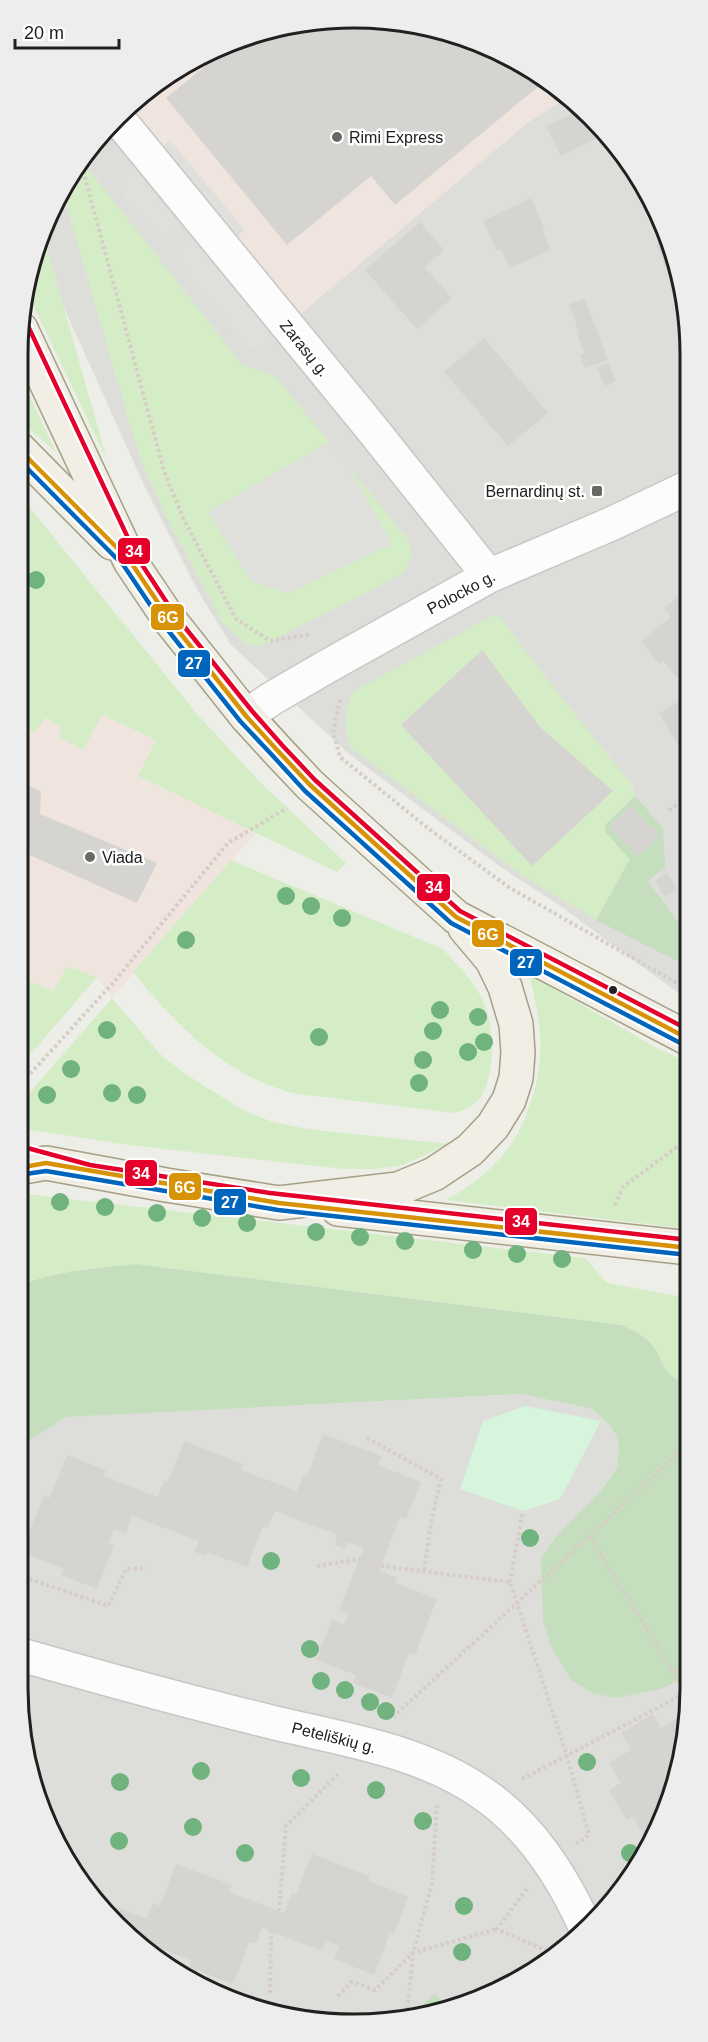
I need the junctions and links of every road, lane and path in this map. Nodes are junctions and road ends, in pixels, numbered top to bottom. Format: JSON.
{"nodes":[{"id":1,"x":123,"y":125,"type":"edge"},
{"id":2,"x":84,"y":172,"type":"edge"},
{"id":3,"x":28,"y":345,"type":"edge"},
{"id":4,"x":28,"y":458,"type":"edge"},
{"id":5,"x":680,"y":491,"type":"edge"},
{"id":6,"x":130,"y":561,"type":"junction"},
{"id":7,"x":489,"y":576,"type":"junction"},
{"id":8,"x":308,"y":635,"type":"dead end"},
{"id":9,"x":246,"y":716,"type":"junction"},
{"id":10,"x":340,"y":757,"type":"dead end"},
{"id":11,"x":680,"y":802,"type":"edge"},
{"id":12,"x":288,"y":807,"type":"dead end"},
{"id":13,"x":669,"y":810,"type":"dead end"},
{"id":14,"x":456,"y":917,"type":"junction"},
{"id":15,"x":680,"y":985,"type":"edge"},
{"id":16,"x":680,"y":1034,"type":"edge"},
{"id":17,"x":28,"y":1076,"type":"edge"},
{"id":18,"x":680,"y":1145,"type":"edge"},
{"id":19,"x":28,"y":1161,"type":"edge"},
{"id":20,"x":279,"y":1203,"type":"junction"},
{"id":21,"x":606,"y":1238,"type":"junction"},
{"id":22,"x":680,"y":1247,"type":"edge"},
{"id":23,"x":367,"y":1438,"type":"dead end"},
{"id":24,"x":680,"y":1452,"type":"edge"},
{"id":25,"x":523,"y":1510,"type":"dead end"},
{"id":26,"x":590,"y":1537,"type":"junction"},
{"id":27,"x":360,"y":1559,"type":"dead end"},
{"id":28,"x":317,"y":1566,"type":"dead end"},
{"id":29,"x":381,"y":1566,"type":"dead end"},
{"id":30,"x":146,"y":1568,"type":"dead end"},
{"id":31,"x":424,"y":1572,"type":"junction"},
{"id":32,"x":28,"y":1578,"type":"edge"},
{"id":33,"x":510,"y":1582,"type":"junction"},
{"id":34,"x":517,"y":1604,"type":"junction"},
{"id":35,"x":28,"y":1657,"type":"edge"},
{"id":36,"x":680,"y":1684,"type":"edge"},
{"id":37,"x":679,"y":1699,"type":"edge"},
{"id":38,"x":368,"y":1744,"type":"junction"},
{"id":39,"x":567,"y":1756,"type":"junction"},
{"id":40,"x":440,"y":1769,"type":"junction"},
{"id":41,"x":494,"y":1803,"type":"junction"},
{"id":42,"x":548,"y":1862,"type":"junction"},
{"id":43,"x":279,"y":1911,"type":"dead end"},
{"id":44,"x":582,"y":1920,"type":"edge"},
{"id":45,"x":496,"y":1929,"type":"junction"},
{"id":46,"x":272,"y":1931,"type":"dead end"},
{"id":47,"x":546,"y":1951,"type":"edge"},
{"id":48,"x":413,"y":1953,"type":"junction"},
{"id":49,"x":270,"y":1993,"type":"dead end"},
{"id":50,"x":338,"y":1996,"type":"dead end"},
{"id":51,"x":408,"y":2009,"type":"edge"}],
"edges":[{"from":1,"to":7,"type":"street","name":"Zarasų g."},
{"from":2,"to":8,"type":"path"},
{"from":3,"to":6,"type":"main road"},
{"from":4,"to":6,"type":"main road"},
{"from":5,"to":7,"type":"street","name":"Polocko g."},
{"from":6,"to":9,"type":"main road"},
{"from":7,"to":9,"type":"street","name":"Polocko g."},
{"from":9,"to":14,"type":"main road"},
{"from":10,"to":15,"type":"path"},
{"from":11,"to":13,"type":"path"},
{"from":12,"to":17,"type":"path"},
{"from":14,"to":16,"type":"main road"},
{"from":14,"to":20,"type":"main road"},
{"from":18,"to":21,"type":"path"},
{"from":19,"to":20,"type":"main road"},
{"from":20,"to":21,"type":"main road"},
{"from":21,"to":22,"type":"main road"},
{"from":23,"to":31,"type":"path"},
{"from":24,"to":26,"type":"path"},
{"from":25,"to":33,"type":"path"},
{"from":26,"to":34,"type":"path"},
{"from":26,"to":36,"type":"path"},
{"from":27,"to":28,"type":"path"},
{"from":29,"to":31,"type":"path"},
{"from":30,"to":32,"type":"path"},
{"from":31,"to":33,"type":"path"},
{"from":33,"to":34,"type":"path"},
{"from":34,"to":38,"type":"path"},
{"from":34,"to":39,"type":"path"},
{"from":35,"to":38,"type":"street","name":"Peteliškių g."},
{"from":37,"to":39,"type":"path"},
{"from":38,"to":40,"type":"street","name":"Peteliškių g."},
{"from":38,"to":43,"type":"path"},
{"from":39,"to":41,"type":"path"},
{"from":39,"to":42,"type":"path"},
{"from":40,"to":41,"type":"street","name":"Peteliškių g."},
{"from":40,"to":48,"type":"path"},
{"from":41,"to":42,"type":"street","name":"Peteliškių g."},
{"from":42,"to":44,"type":"street","name":"Peteliškių g."},
{"from":42,"to":45,"type":"path"},
{"from":45,"to":47,"type":"path"},
{"from":45,"to":48,"type":"path"},
{"from":46,"to":49,"type":"path"},
{"from":48,"to":50,"type":"path"},
{"from":48,"to":51,"type":"path"}]}
